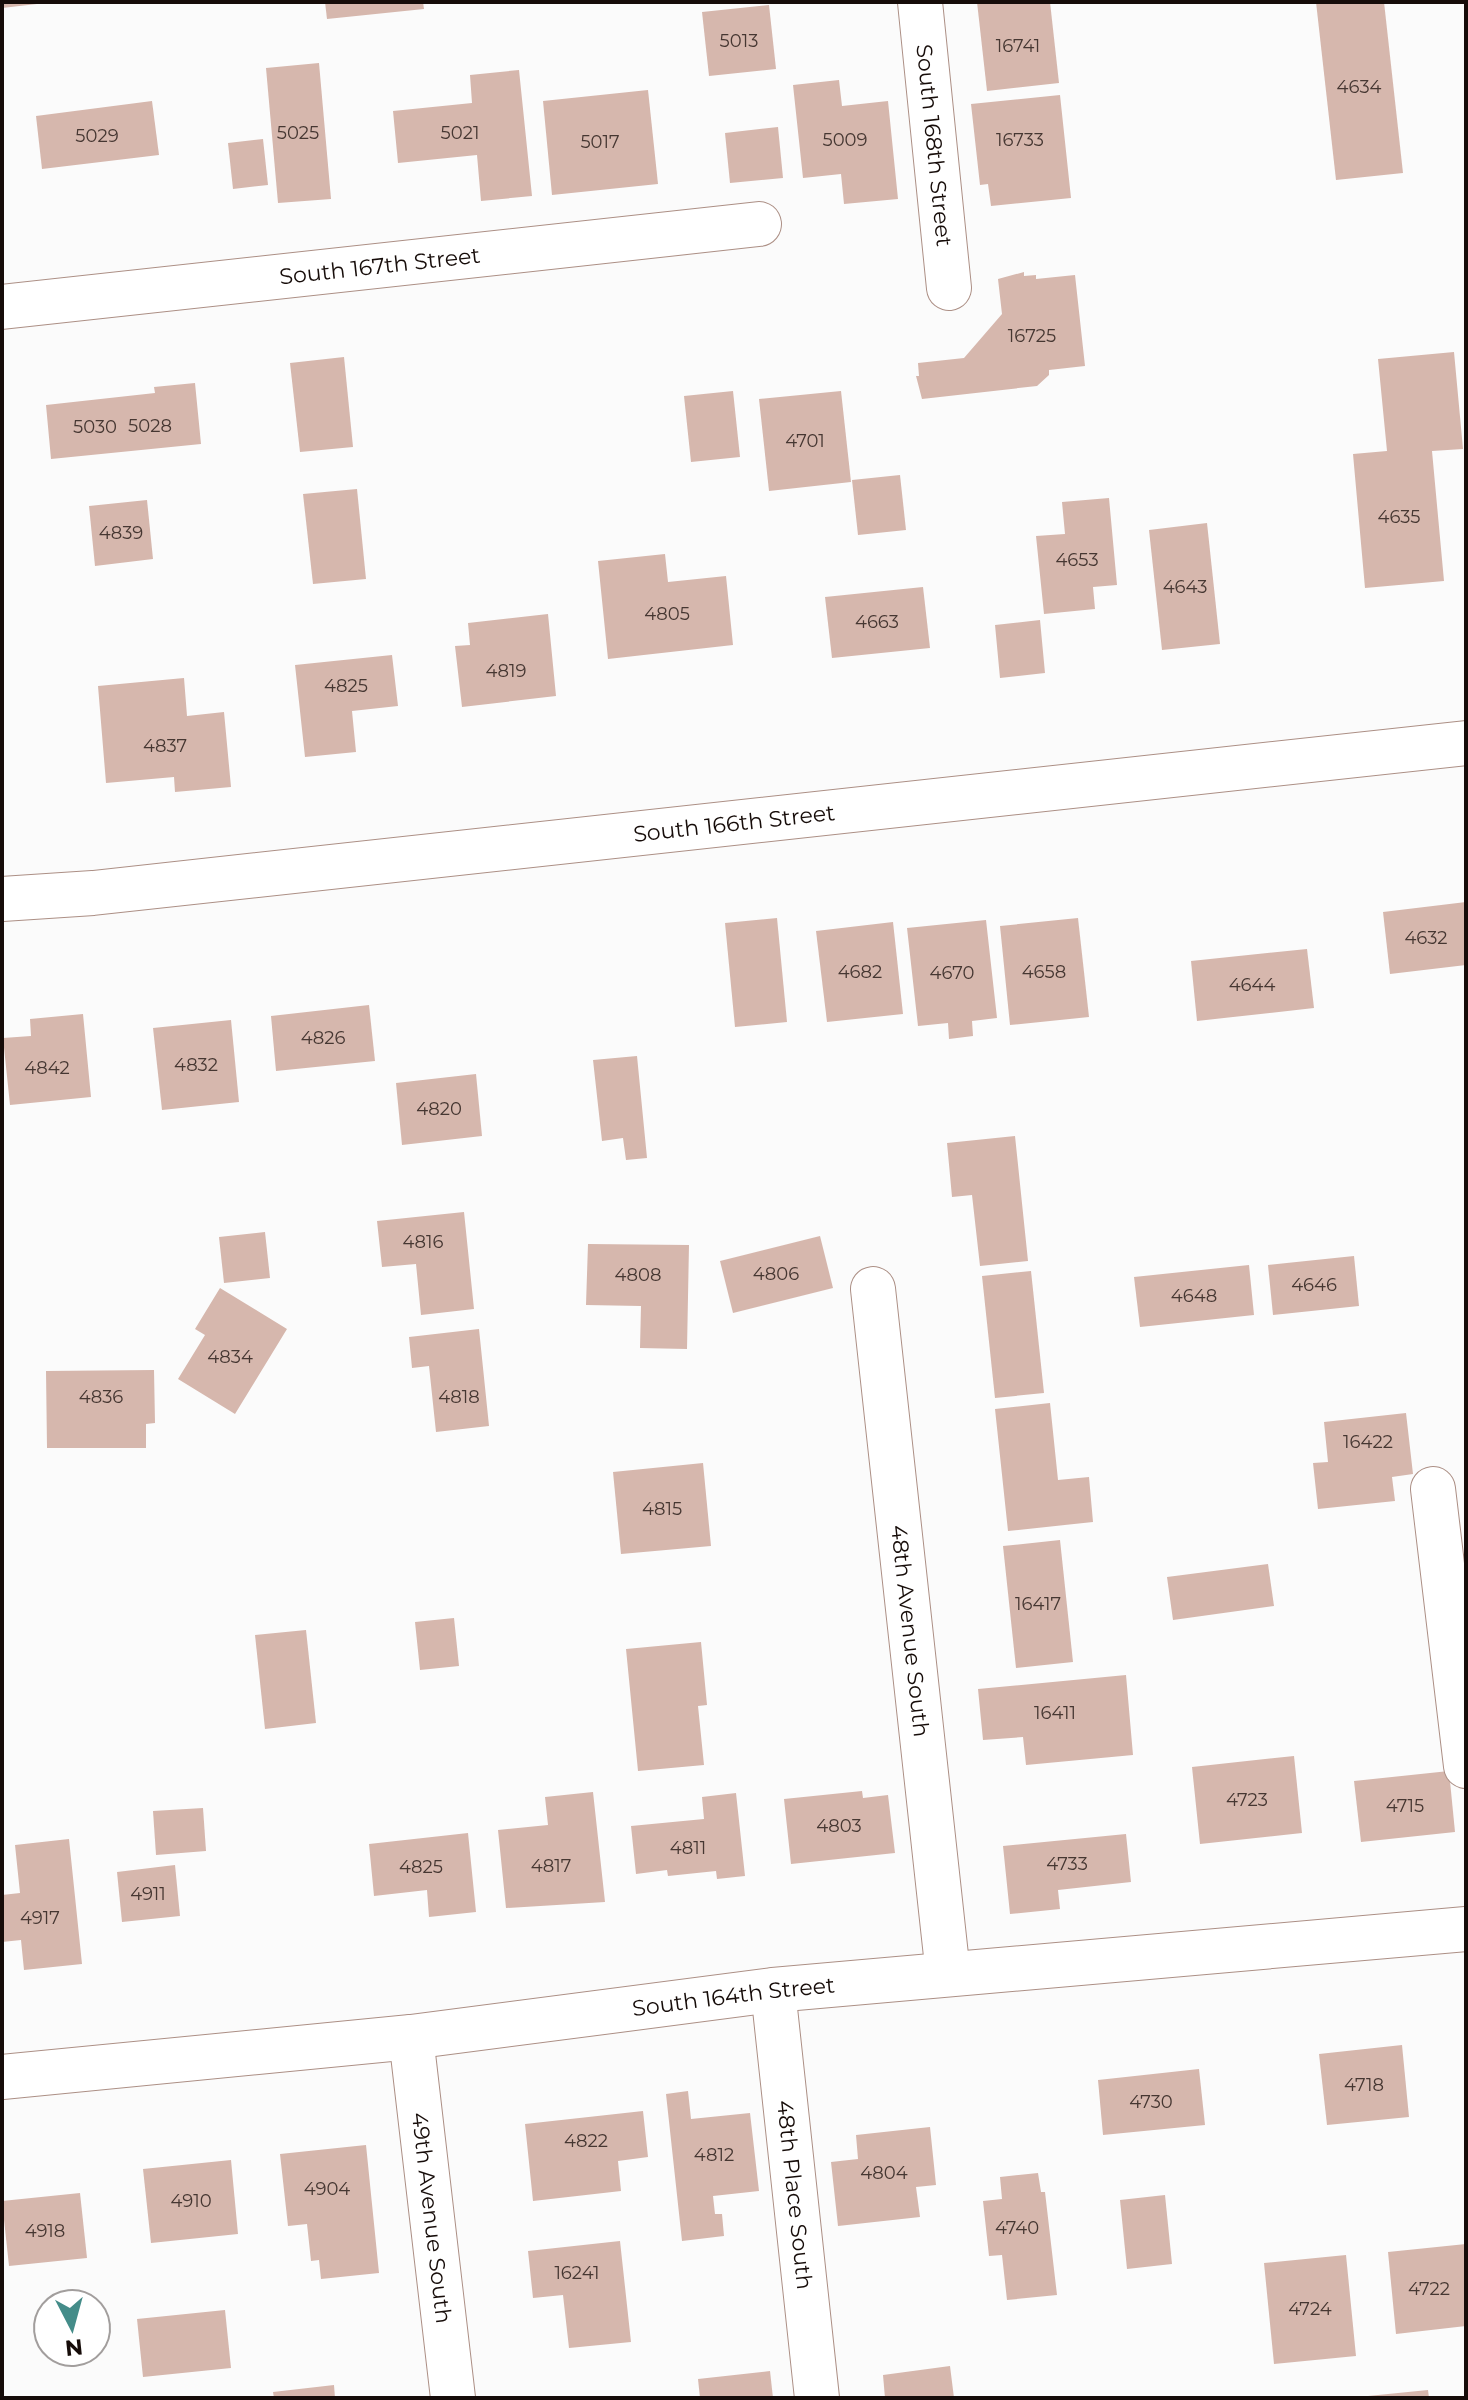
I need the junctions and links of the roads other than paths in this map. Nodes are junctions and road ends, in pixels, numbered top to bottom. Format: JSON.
{"nodes":[{"id":1,"x":920,"y":2,"type":"edge"},
{"id":2,"x":759,"y":224,"type":"dead end"},
{"id":3,"x":949,"y":288,"type":"dead end"},
{"id":4,"x":2,"y":307,"type":"edge"},
{"id":5,"x":1466,"y":743,"type":"edge"},
{"id":6,"x":2,"y":899,"type":"edge"},
{"id":7,"x":873,"y":1289,"type":"dead end"},
{"id":8,"x":1433,"y":1489,"type":"dead end"},
{"id":9,"x":1466,"y":1766,"type":"edge"},
{"id":10,"x":1466,"y":1929,"type":"edge"},
{"id":11,"x":948,"y":1974,"type":"junction"},
{"id":12,"x":773,"y":1990,"type":"junction"},
{"id":13,"x":411,"y":2037,"type":"junction"},
{"id":14,"x":2,"y":2077,"type":"edge"},
{"id":15,"x":453,"y":2398,"type":"edge"},
{"id":16,"x":817,"y":2398,"type":"edge"}],
"edges":[{"from":1,"to":3,"type":"street","name":"South 168th Street"},
{"from":2,"to":4,"type":"street","name":"South 167th Street"},
{"from":5,"to":6,"type":"street","name":"South 166th Street"},
{"from":7,"to":11,"type":"street","name":"48th Avenue South"},
{"from":8,"to":9,"type":"street"},
{"from":10,"to":11,"type":"street","name":"South 164th Street"},
{"from":11,"to":12,"type":"street","name":"South 164th Street"},
{"from":12,"to":13,"type":"street","name":"South 164th Street"},
{"from":12,"to":16,"type":"street","name":"48th Place South"},
{"from":13,"to":14,"type":"street","name":"South 164th Street"},
{"from":13,"to":15,"type":"street","name":"49th Avenue South"}]}
